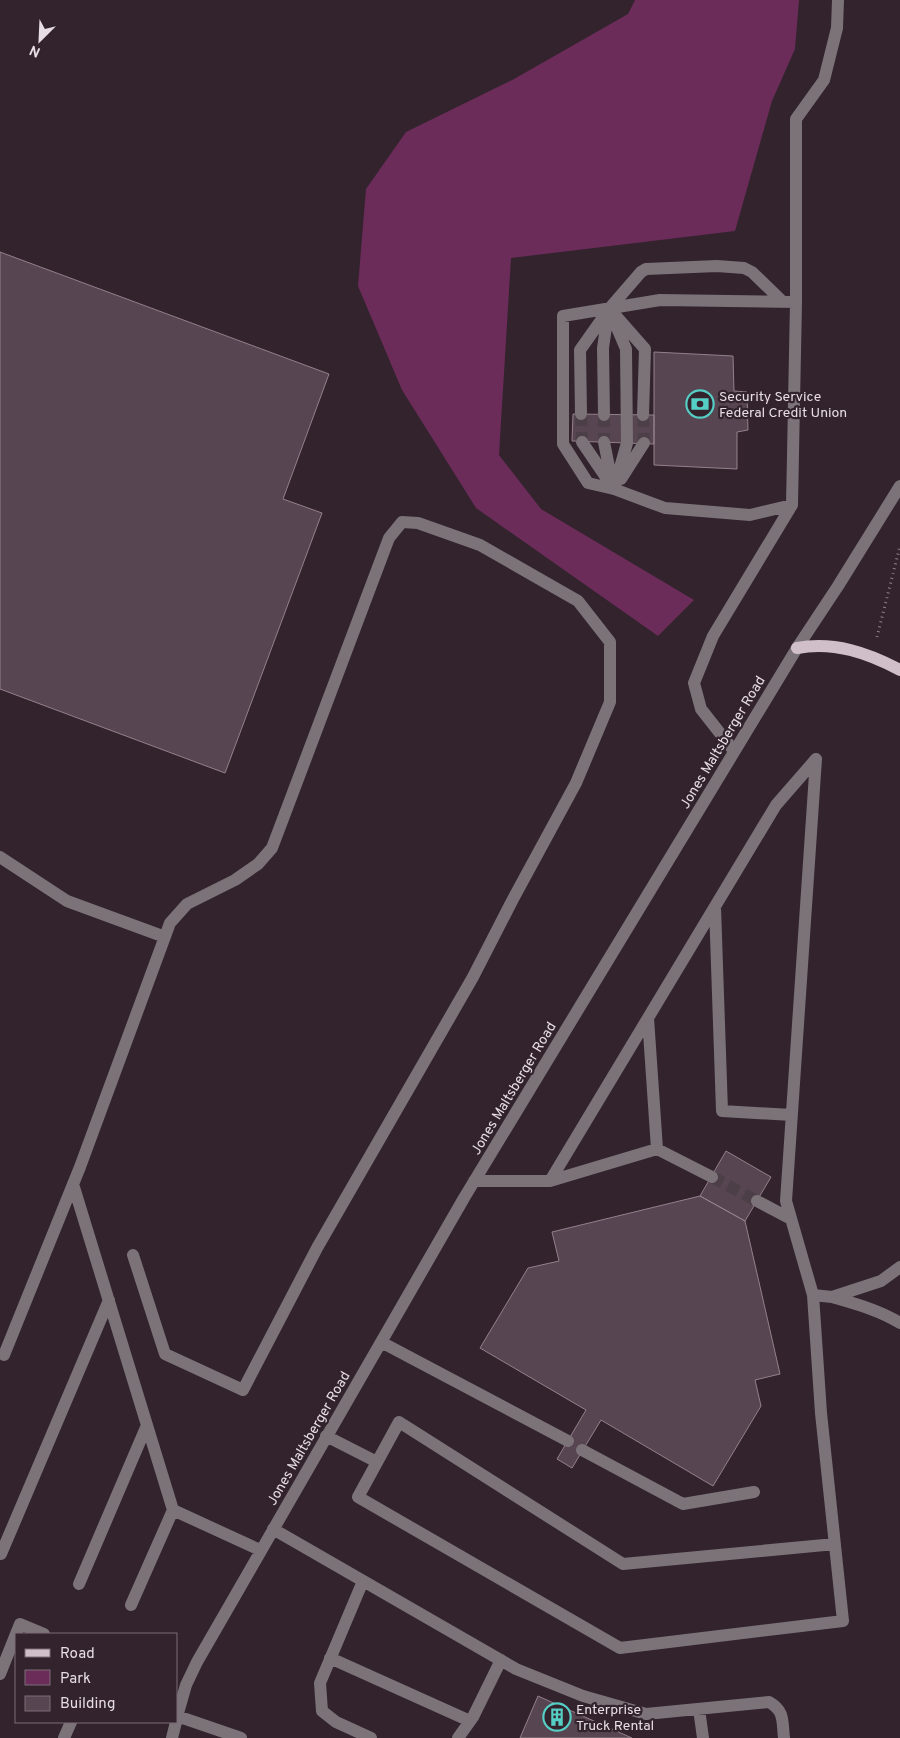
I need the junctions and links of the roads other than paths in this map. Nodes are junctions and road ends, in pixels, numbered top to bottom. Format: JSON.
{"nodes":[{"id":1,"x":838,"y":0,"type":"edge"},
{"id":2,"x":790,"y":302,"type":"junction"},
{"id":3,"x":609,"y":308,"type":"junction"},
{"id":4,"x":581,"y":414,"type":"tunnel mouth"},
{"id":5,"x":604,"y":415,"type":"tunnel mouth"},
{"id":6,"x":644,"y":415,"type":"tunnel mouth"},
{"id":7,"x":582,"y":442,"type":"tunnel mouth"},
{"id":8,"x":604,"y":442,"type":"tunnel mouth"},
{"id":9,"x":644,"y":444,"type":"tunnel mouth"},
{"id":10,"x":900,"y":486,"type":"edge"},
{"id":11,"x":614,"y":489,"type":"junction"},
{"id":12,"x":792,"y":505,"type":"junction"},
{"id":13,"x":797,"y":648,"type":"junction"},
{"id":14,"x":900,"y":670,"type":"edge"},
{"id":15,"x":734,"y":751,"type":"junction"},
{"id":16,"x":0,"y":857,"type":"edge"},
{"id":17,"x":715,"y":907,"type":"junction"},
{"id":18,"x":165,"y":937,"type":"junction"},
{"id":19,"x":648,"y":1018,"type":"junction"},
{"id":20,"x":792,"y":1115,"type":"junction"},
{"id":21,"x":657,"y":1149,"type":"junction"},
{"id":22,"x":712,"y":1177,"type":"tunnel mouth"},
{"id":23,"x":474,"y":1181,"type":"junction"},
{"id":24,"x":550,"y":1181,"type":"junction"},
{"id":25,"x":73,"y":1184,"type":"junction"},
{"id":26,"x":757,"y":1201,"type":"tunnel mouth"},
{"id":27,"x":791,"y":1219,"type":"junction"},
{"id":28,"x":133,"y":1255,"type":"dead end"},
{"id":29,"x":900,"y":1267,"type":"edge"},
{"id":30,"x":813,"y":1295,"type":"junction"},
{"id":31,"x":832,"y":1297,"type":"junction"},
{"id":32,"x":108,"y":1300,"type":"junction"},
{"id":33,"x":900,"y":1323,"type":"edge"},
{"id":34,"x":381,"y":1342,"type":"junction"},
{"id":35,"x":4,"y":1355,"type":"dead end"},
{"id":36,"x":147,"y":1425,"type":"junction"},
{"id":37,"x":326,"y":1436,"type":"junction"},
{"id":38,"x":568,"y":1441,"type":"dead end"},
{"id":39,"x":582,"y":1450,"type":"dead end"},
{"id":40,"x":377,"y":1462,"type":"junction"},
{"id":41,"x":754,"y":1492,"type":"dead end"},
{"id":42,"x":173,"y":1510,"type":"junction"},
{"id":43,"x":273,"y":1529,"type":"junction"},
{"id":44,"x":835,"y":1544,"type":"junction"},
{"id":45,"x":260,"y":1550,"type":"junction"},
{"id":46,"x":1,"y":1554,"type":"edge"},
{"id":47,"x":363,"y":1581,"type":"junction"},
{"id":48,"x":79,"y":1584,"type":"dead end"},
{"id":49,"x":131,"y":1605,"type":"dead end"},
{"id":50,"x":16,"y":1633,"type":"edge"},
{"id":51,"x":42,"y":1633,"type":"edge"},
{"id":52,"x":15,"y":1636,"type":"edge"},
{"id":53,"x":330,"y":1658,"type":"junction"},
{"id":54,"x":501,"y":1660,"type":"junction"},
{"id":55,"x":0,"y":1674,"type":"edge"},
{"id":56,"x":699,"y":1709,"type":"junction"},
{"id":57,"x":178,"y":1715,"type":"edge"},
{"id":58,"x":178,"y":1719,"type":"edge"},
{"id":59,"x":470,"y":1721,"type":"junction"},
{"id":60,"x":71,"y":1723,"type":"edge"},
{"id":61,"x":176,"y":1723,"type":"edge"},
{"id":62,"x":64,"y":1738,"type":"edge"},
{"id":63,"x":172,"y":1738,"type":"edge"},
{"id":64,"x":241,"y":1738,"type":"edge"},
{"id":65,"x":371,"y":1738,"type":"edge"},
{"id":66,"x":458,"y":1738,"type":"edge"},
{"id":67,"x":703,"y":1738,"type":"edge"},
{"id":68,"x":784,"y":1738,"type":"edge"}],
"edges":[{"from":1,"to":2,"type":"street"},
{"from":2,"to":3,"type":"street"},
{"from":2,"to":3,"type":"street"},
{"from":2,"to":12,"type":"street"},
{"from":3,"to":4,"type":"street"},
{"from":3,"to":5,"type":"street"},
{"from":3,"to":6,"type":"street"},
{"from":3,"to":11,"type":"street"},
{"from":3,"to":11,"type":"street"},
{"from":7,"to":11,"type":"street"},
{"from":8,"to":11,"type":"street"},
{"from":9,"to":11,"type":"street"},
{"from":10,"to":13,"type":"street","name":"Jones Maltsberger Road"},
{"from":11,"to":12,"type":"street"},
{"from":12,"to":15,"type":"street"},
{"from":13,"to":14,"type":"main road"},
{"from":13,"to":15,"type":"street","name":"Jones Maltsberger Road"},
{"from":15,"to":23,"type":"street","name":"Jones Maltsberger Road"},
{"from":16,"to":18,"type":"street"},
{"from":17,"to":19,"type":"street"},
{"from":17,"to":20,"type":"street"},
{"from":17,"to":20,"type":"street"},
{"from":18,"to":25,"type":"street"},
{"from":18,"to":28,"type":"street"},
{"from":19,"to":21,"type":"street"},
{"from":19,"to":24,"type":"street"},
{"from":20,"to":27,"type":"street"},
{"from":21,"to":22,"type":"street"},
{"from":21,"to":24,"type":"street"},
{"from":23,"to":24,"type":"street"},
{"from":23,"to":34,"type":"street","name":"Jones Maltsberger Road"},
{"from":25,"to":32,"type":"street"},
{"from":25,"to":35,"type":"street"},
{"from":26,"to":27,"type":"street"},
{"from":27,"to":30,"type":"street"},
{"from":29,"to":31,"type":"street"},
{"from":30,"to":31,"type":"street"},
{"from":30,"to":44,"type":"street"},
{"from":31,"to":33,"type":"street"},
{"from":32,"to":36,"type":"street"},
{"from":32,"to":46,"type":"street"},
{"from":34,"to":37,"type":"street","name":"Jones Maltsberger Road"},
{"from":34,"to":38,"type":"street"},
{"from":36,"to":42,"type":"street"},
{"from":36,"to":48,"type":"street"},
{"from":37,"to":40,"type":"street"},
{"from":37,"to":43,"type":"street","name":"Jones Maltsberger Road"},
{"from":39,"to":41,"type":"street"},
{"from":40,"to":44,"type":"street"},
{"from":40,"to":44,"type":"street"},
{"from":42,"to":45,"type":"street"},
{"from":42,"to":49,"type":"street"},
{"from":43,"to":45,"type":"street","name":"Jones Maltsberger Road"},
{"from":43,"to":47,"type":"street"},
{"from":45,"to":57,"type":"street","name":"Jones Maltsberger Road"},
{"from":47,"to":53,"type":"street"},
{"from":47,"to":54,"type":"street"},
{"from":50,"to":51,"type":"street"},
{"from":52,"to":55,"type":"street"},
{"from":53,"to":59,"type":"street"},
{"from":53,"to":65,"type":"street"},
{"from":54,"to":56,"type":"street"},
{"from":54,"to":59,"type":"street"},
{"from":56,"to":67,"type":"street"},
{"from":56,"to":68,"type":"street"},
{"from":58,"to":64,"type":"street"},
{"from":59,"to":66,"type":"street"},
{"from":60,"to":62,"type":"street"},
{"from":61,"to":63,"type":"street","name":"Jones Maltsberger Road"}]}
